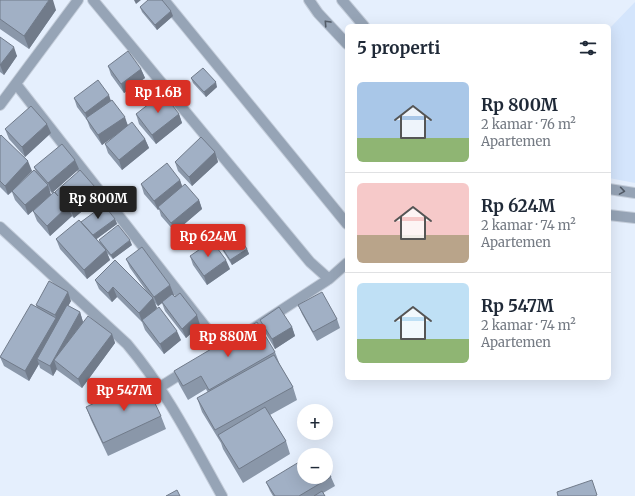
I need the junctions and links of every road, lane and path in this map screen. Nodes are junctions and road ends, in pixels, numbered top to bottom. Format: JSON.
{"nodes":[{"id":1,"x":78,"y":0,"type":"edge"},
{"id":2,"x":93,"y":0,"type":"edge"},
{"id":3,"x":164,"y":0,"type":"edge"},
{"id":4,"x":309,"y":0,"type":"edge"},
{"id":5,"x":342,"y":0,"type":"edge"},
{"id":6,"x":362,"y":24,"type":"edge"},
{"id":7,"x":345,"y":42,"type":"edge"},
{"id":8,"x":16,"y":84,"type":"junction"},
{"id":9,"x":0,"y":105,"type":"edge"},
{"id":10,"x":611,"y":189,"type":"edge"},
{"id":11,"x":635,"y":193,"type":"edge"},
{"id":12,"x":611,"y":215,"type":"edge"},
{"id":13,"x":635,"y":218,"type":"edge"},
{"id":14,"x":345,"y":222,"type":"edge"},
{"id":15,"x":0,"y":227,"type":"edge"},
{"id":16,"x":345,"y":265,"type":"edge"},
{"id":17,"x":329,"y":279,"type":"junction"},
{"id":18,"x":241,"y":336,"type":"edge"},
{"id":19,"x":222,"y":348,"type":"edge"},
{"id":20,"x":197,"y":364,"type":"edge"},
{"id":21,"x":160,"y":387,"type":"junction"},
{"id":22,"x":222,"y":496,"type":"edge"}],
"edges":[{"from":1,"to":8,"type":"street"},
{"from":2,"to":17,"type":"street"},
{"from":3,"to":14,"type":"street"},
{"from":7,"to":4,"type":"street","one_way":true},
{"from":5,"to":6,"type":"street"},
{"from":8,"to":9,"type":"street"},
{"from":8,"to":19,"type":"street"},
{"from":10,"to":11,"type":"street","one_way":true},
{"from":12,"to":13,"type":"street"},
{"from":15,"to":21,"type":"street"},
{"from":16,"to":17,"type":"street"},
{"from":17,"to":18,"type":"street"},
{"from":20,"to":21,"type":"street"},
{"from":21,"to":22,"type":"street"}]}
